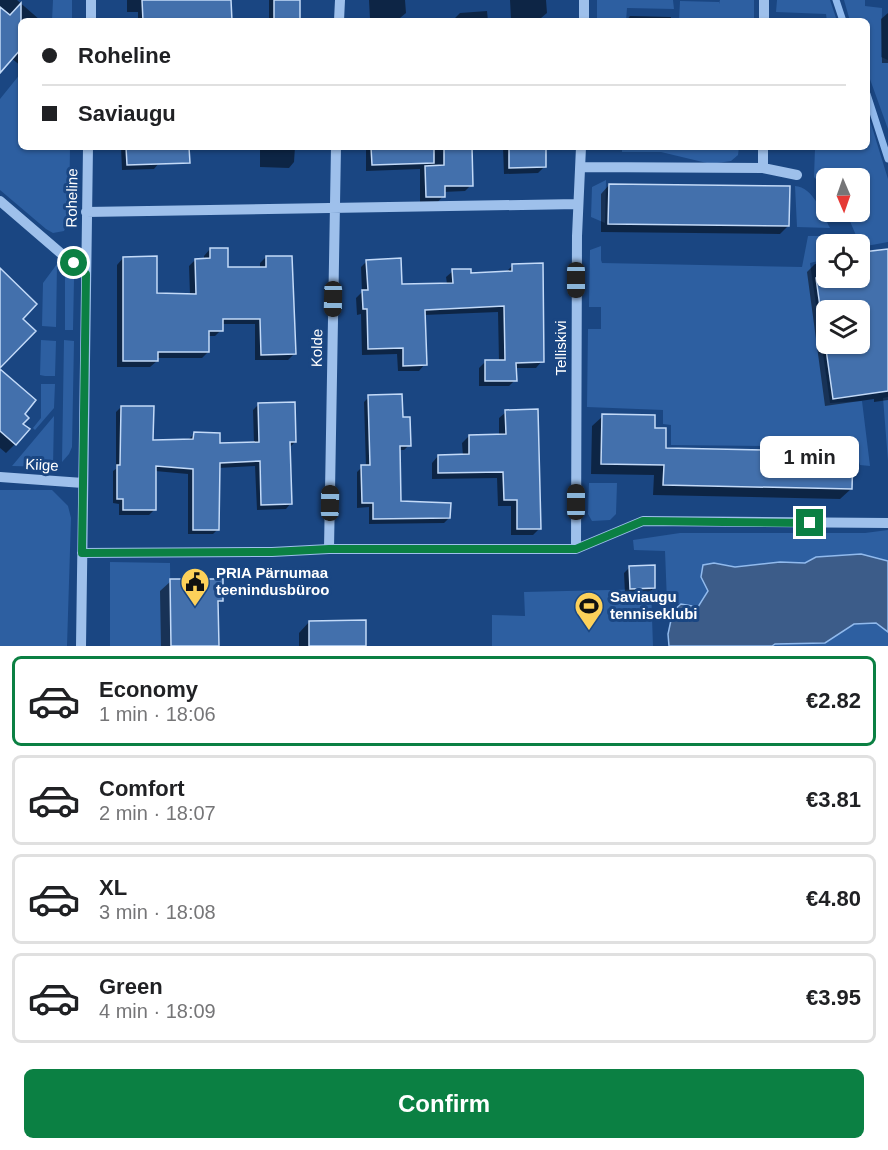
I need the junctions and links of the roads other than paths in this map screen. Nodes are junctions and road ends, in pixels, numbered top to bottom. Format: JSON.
{"nodes":[{"id":1,"x":91,"y":0,"type":"edge"},
{"id":2,"x":340,"y":0,"type":"edge"},
{"id":3,"x":584,"y":0,"type":"edge"},
{"id":4,"x":764,"y":0,"type":"edge"},
{"id":5,"x":91,"y":18,"type":"edge"},
{"id":6,"x":339,"y":18,"type":"edge"},
{"id":7,"x":584,"y":18,"type":"edge"},
{"id":8,"x":764,"y":18,"type":"edge"},
{"id":9,"x":88,"y":150,"type":"edge"},
{"id":10,"x":336,"y":150,"type":"edge"},
{"id":11,"x":581,"y":150,"type":"edge"},
{"id":12,"x":763,"y":150,"type":"edge"},
{"id":13,"x":581,"y":167,"type":"junction"},
{"id":14,"x":763,"y":168,"type":"junction"},
{"id":15,"x":797,"y":175,"type":"dead end"},
{"id":16,"x":0,"y":201,"type":"edge"},
{"id":17,"x":578,"y":204,"type":"junction"},
{"id":18,"x":334,"y":208,"type":"junction"},
{"id":19,"x":86,"y":212,"type":"junction"},
{"id":20,"x":86,"y":274,"type":"junction"},
{"id":21,"x":0,"y":477,"type":"edge"},
{"id":22,"x":83,"y":483,"type":"junction"},
{"id":23,"x":888,"y":523,"type":"edge"},
{"id":24,"x":329,"y":549,"type":"junction"},
{"id":25,"x":576,"y":549,"type":"junction"},
{"id":26,"x":82,"y":553,"type":"junction"},
{"id":27,"x":81,"y":646,"type":"edge"}],
"edges":[{"from":1,"to":5,"type":"street"},
{"from":2,"to":6,"type":"street"},
{"from":3,"to":7,"type":"street"},
{"from":4,"to":8,"type":"street"},
{"from":9,"to":19,"type":"street","name":"Roheline"},
{"from":10,"to":18,"type":"street","name":"Kolde"},
{"from":11,"to":13,"type":"street","name":"Telliskivi"},
{"from":12,"to":14,"type":"street"},
{"from":13,"to":14,"type":"street"},
{"from":13,"to":17,"type":"street","name":"Telliskivi"},
{"from":14,"to":15,"type":"street"},
{"from":16,"to":20,"type":"street"},
{"from":17,"to":18,"type":"street"},
{"from":17,"to":25,"type":"street","name":"Telliskivi"},
{"from":18,"to":19,"type":"street"},
{"from":18,"to":24,"type":"street","name":"Kolde"},
{"from":19,"to":20,"type":"street","name":"Roheline"},
{"from":20,"to":22,"type":"street","name":"Roheline"},
{"from":21,"to":22,"type":"street","name":"Kiige"},
{"from":22,"to":26,"type":"street","name":"Roheline"},
{"from":23,"to":25,"type":"street"},
{"from":24,"to":25,"type":"street"},
{"from":24,"to":26,"type":"street"},
{"from":26,"to":27,"type":"street","name":"Roheline"}]}
